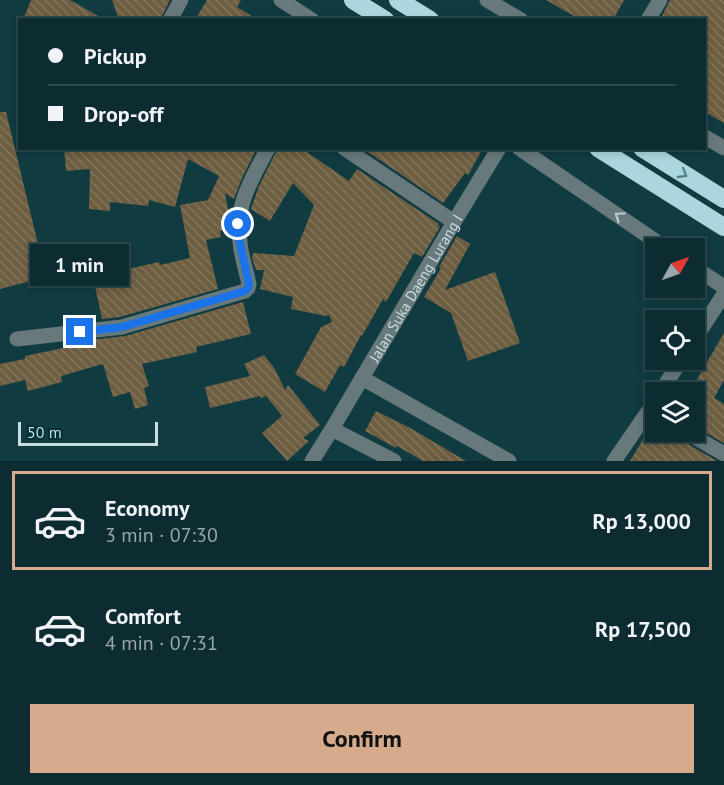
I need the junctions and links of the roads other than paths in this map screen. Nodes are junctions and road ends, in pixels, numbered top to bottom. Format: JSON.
{"nodes":[{"id":1,"x":181,"y":0,"type":"edge"},
{"id":2,"x":280,"y":0,"type":"edge"},
{"id":3,"x":353,"y":0,"type":"edge"},
{"id":4,"x":398,"y":0,"type":"edge"},
{"id":5,"x":487,"y":0,"type":"edge"},
{"id":6,"x":659,"y":0,"type":"edge"},
{"id":7,"x":171,"y":18,"type":"edge"},
{"id":8,"x":309,"y":18,"type":"edge"},
{"id":9,"x":382,"y":18,"type":"edge"},
{"id":10,"x":427,"y":18,"type":"edge"},
{"id":11,"x":518,"y":18,"type":"edge"},
{"id":12,"x":649,"y":18,"type":"edge"},
{"id":13,"x":706,"y":138,"type":"edge"},
{"id":14,"x":724,"y":148,"type":"edge"},
{"id":15,"x":267,"y":150,"type":"edge"},
{"id":16,"x":347,"y":150,"type":"edge"},
{"id":17,"x":498,"y":150,"type":"edge"},
{"id":18,"x":522,"y":150,"type":"edge"},
{"id":19,"x":601,"y":150,"type":"edge"},
{"id":20,"x":645,"y":150,"type":"edge"},
{"id":21,"x":724,"y":199,"type":"edge"},
{"id":22,"x":454,"y":222,"type":"junction"},
{"id":23,"x":724,"y":227,"type":"edge"},
{"id":24,"x":651,"y":238,"type":"edge"},
{"id":25,"x":705,"y":274,"type":"edge"},
{"id":26,"x":724,"y":287,"type":"edge"},
{"id":27,"x":724,"y":294,"type":"edge"},
{"id":28,"x":705,"y":323,"type":"edge"},
{"id":29,"x":17,"y":339,"type":"dead end"},
{"id":30,"x":362,"y":378,"type":"junction"},
{"id":31,"x":645,"y":419,"type":"edge"},
{"id":32,"x":332,"y":429,"type":"junction"},
{"id":33,"x":703,"y":442,"type":"edge"},
{"id":34,"x":724,"y":454,"type":"edge"},
{"id":35,"x":312,"y":461,"type":"edge"},
{"id":36,"x":394,"y":461,"type":"edge"},
{"id":37,"x":509,"y":461,"type":"edge"},
{"id":38,"x":614,"y":461,"type":"edge"}],
"edges":[{"from":1,"to":7,"type":"street"},
{"from":2,"to":8,"type":"street"},
{"from":3,"to":9,"type":"highway"},
{"from":4,"to":10,"type":"highway"},
{"from":5,"to":11,"type":"street"},
{"from":6,"to":12,"type":"street"},
{"from":13,"to":14,"type":"street"},
{"from":15,"to":29,"type":"street"},
{"from":16,"to":22,"type":"street"},
{"from":17,"to":22,"type":"street","name":"Jalan Suka Daeng Lurang I"},
{"from":24,"to":18,"type":"street","one_way":true},
{"from":19,"to":23,"type":"highway"},
{"from":20,"to":21,"type":"highway","one_way":true},
{"from":22,"to":30,"type":"street","name":"Jalan Suka Daeng Lurang I"},
{"from":25,"to":26,"type":"street"},
{"from":27,"to":28,"type":"street"},
{"from":30,"to":32,"type":"street","name":"Jalan Suka Daeng Lurang I"},
{"from":30,"to":37,"type":"street"},
{"from":31,"to":38,"type":"street"},
{"from":32,"to":35,"type":"street","name":"Jalan Suka Daeng Lurang I"},
{"from":32,"to":36,"type":"street"},
{"from":33,"to":34,"type":"street"}]}
